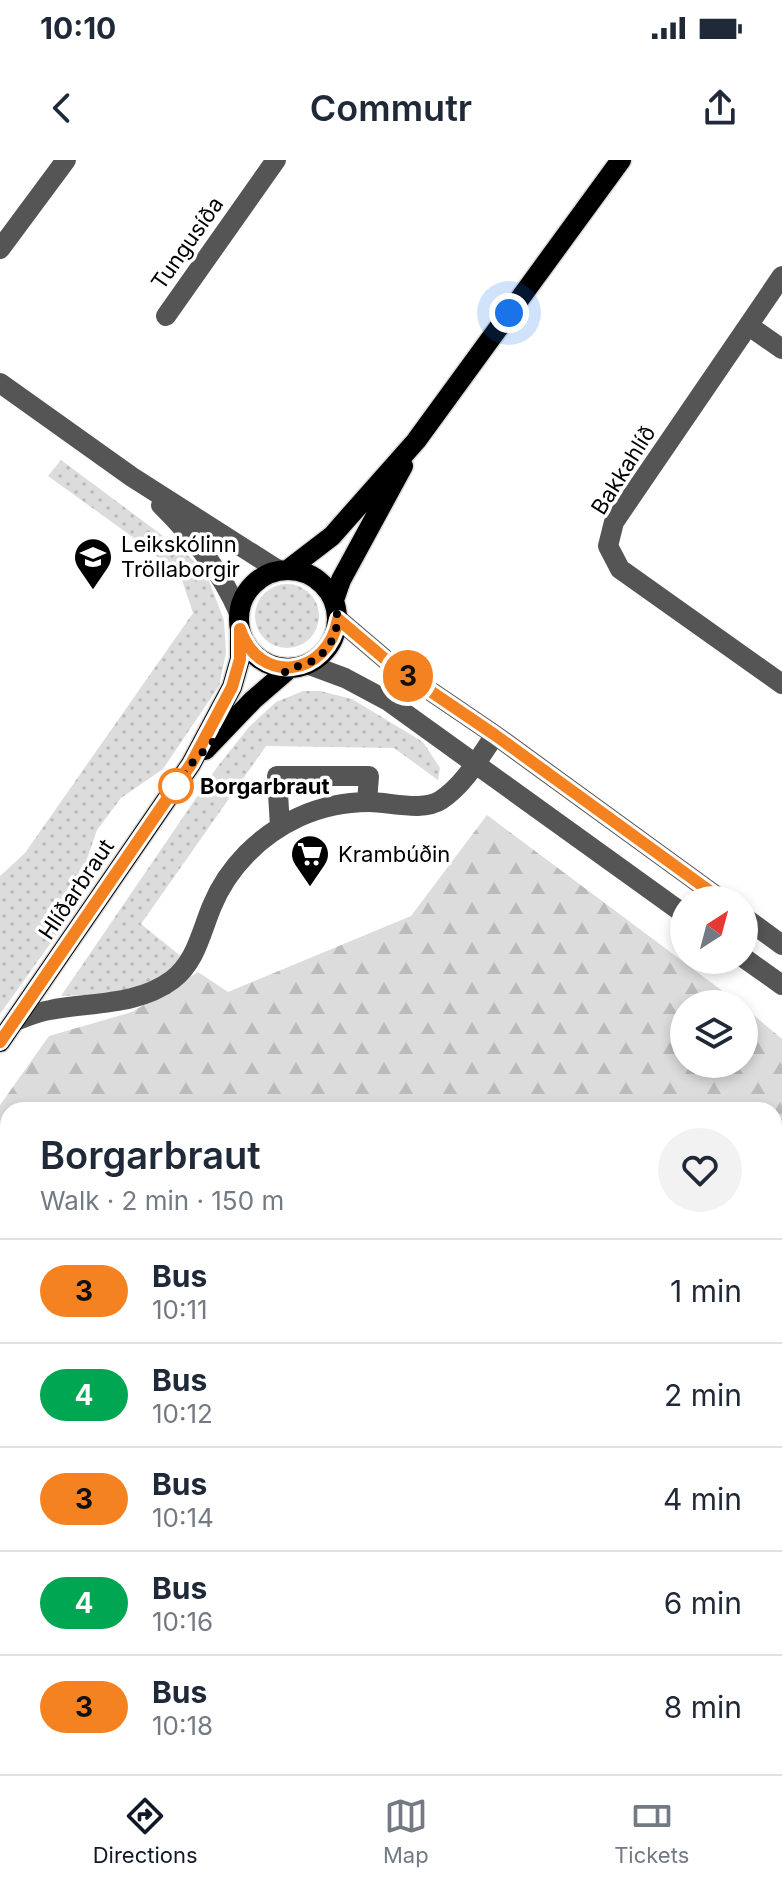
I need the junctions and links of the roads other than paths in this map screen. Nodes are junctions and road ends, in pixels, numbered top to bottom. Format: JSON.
{"nodes":[{"id":1,"x":66,"y":160,"type":"edge"},
{"id":2,"x":276,"y":160,"type":"edge"},
{"id":3,"x":621,"y":160,"type":"edge"},
{"id":4,"x":0,"y":249,"type":"edge"},
{"id":5,"x":782,"y":276,"type":"edge"},
{"id":6,"x":166,"y":316,"type":"dead end"},
{"id":7,"x":749,"y":326,"type":"junction"},
{"id":8,"x":782,"y":349,"type":"edge"},
{"id":9,"x":0,"y":383,"type":"edge"},
{"id":10,"x":416,"y":441,"type":"junction"},
{"id":11,"x":132,"y":477,"type":"junction"},
{"id":12,"x":284,"y":570,"type":"junction"},
{"id":13,"x":336,"y":610,"type":"junction"},
{"id":14,"x":240,"y":621,"type":"junction"},
{"id":15,"x":298,"y":666,"type":"junction"},
{"id":16,"x":782,"y":684,"type":"edge"},
{"id":17,"x":495,"y":735,"type":"junction"},
{"id":18,"x":475,"y":763,"type":"junction"},
{"id":19,"x":191,"y":764,"type":"junction"},
{"id":20,"x":367,"y":802,"type":"junction"},
{"id":21,"x":280,"y":827,"type":"junction"},
{"id":22,"x":703,"y":886,"type":"edge"},
{"id":23,"x":670,"y":904,"type":"edge"},
{"id":24,"x":758,"y":927,"type":"edge"},
{"id":25,"x":782,"y":945,"type":"edge"},
{"id":26,"x":758,"y":968,"type":"edge"},
{"id":27,"x":782,"y":985,"type":"edge"},
{"id":28,"x":15,"y":1021,"type":"junction"},
{"id":29,"x":0,"y":1042,"type":"edge"}],
"edges":[{"from":1,"to":4,"type":"street"},
{"from":2,"to":6,"type":"street","name":"Tungusíða"},
{"from":3,"to":10,"type":"main road"},
{"from":5,"to":7,"type":"street","name":"Bakkahlíð"},
{"from":7,"to":8,"type":"street"},
{"from":7,"to":16,"type":"street","name":"Bakkahlíð"},
{"from":9,"to":11,"type":"street"},
{"from":10,"to":12,"type":"main road"},
{"from":10,"to":13,"type":"main road"},
{"from":11,"to":12,"type":"street"},
{"from":11,"to":14,"type":"street"},
{"from":12,"to":13,"type":"main road"},
{"from":12,"to":14,"type":"main road"},
{"from":13,"to":15,"type":"main road"},
{"from":13,"to":17,"type":"street"},
{"from":14,"to":15,"type":"main road"},
{"from":14,"to":19,"type":"main road","name":"Hlíðarbraut"},
{"from":15,"to":18,"type":"street"},
{"from":15,"to":19,"type":"main road","name":"Hlíðarbraut"},
{"from":17,"to":18,"type":"street"},
{"from":17,"to":22,"type":"street"},
{"from":18,"to":20,"type":"street"},
{"from":18,"to":23,"type":"street"},
{"from":19,"to":28,"type":"main road","name":"Hlíðarbraut"},
{"from":20,"to":21,"type":"street"},
{"from":20,"to":21,"type":"street"},
{"from":21,"to":28,"type":"street"},
{"from":24,"to":25,"type":"street"},
{"from":26,"to":27,"type":"street"},
{"from":28,"to":29,"type":"main road","name":"Hlíðarbraut"}]}
